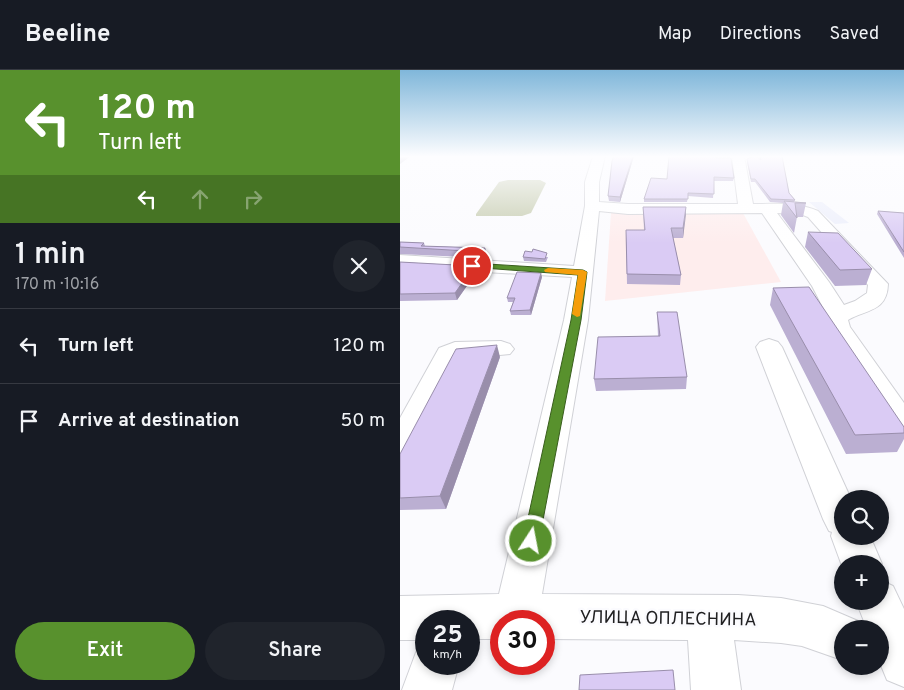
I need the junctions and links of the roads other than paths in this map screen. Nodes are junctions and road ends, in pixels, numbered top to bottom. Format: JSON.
{"nodes":[{"id":1,"x":592,"y":185,"type":"edge"},
{"id":2,"x":748,"y":185,"type":"edge"},
{"id":3,"x":592,"y":206,"type":"junction"},
{"id":4,"x":756,"y":208,"type":"junction"},
{"id":5,"x":400,"y":261,"type":"edge"},
{"id":6,"x":583,"y":272,"type":"junction"},
{"id":7,"x":838,"y":314,"type":"junction"},
{"id":8,"x":769,"y":347,"type":"dead end"},
{"id":9,"x":501,"y":349,"type":"dead end"},
{"id":10,"x":904,"y":426,"type":"edge"},
{"id":11,"x":400,"y":448,"type":"edge"},
{"id":12,"x":834,"y":500,"type":"edge"},
{"id":13,"x":517,"y":610,"type":"edge"},
{"id":14,"x":882,"y":610,"type":"edge"},
{"id":15,"x":555,"y":616,"type":"edge"},
{"id":16,"x":400,"y":618,"type":"edge"},
{"id":17,"x":415,"y":618,"type":"edge"},
{"id":18,"x":709,"y":619,"type":"junction"},
{"id":19,"x":834,"y":633,"type":"edge"},
{"id":20,"x":889,"y":660,"type":"edge"},
{"id":21,"x":904,"y":663,"type":"edge"},
{"id":22,"x":904,"y":668,"type":"edge"},
{"id":23,"x":432,"y":675,"type":"edge"},
{"id":24,"x":427,"y":690,"type":"edge"},
{"id":25,"x":716,"y":690,"type":"edge"}],
"edges":[{"from":1,"to":3,"type":"street"},
{"from":2,"to":4,"type":"street"},
{"from":3,"to":4,"type":"street"},
{"from":3,"to":6,"type":"street"},
{"from":4,"to":7,"type":"street"},
{"from":4,"to":7,"type":"street"},
{"from":5,"to":6,"type":"street"},
{"from":6,"to":13,"type":"street"},
{"from":7,"to":10,"type":"street"},
{"from":8,"to":12,"type":"street"},
{"from":9,"to":11,"type":"street"},
{"from":14,"to":21,"type":"street"},
{"from":15,"to":18,"type":"street","name":"УЛИЦА ОПЛЕСНИНА"},
{"from":16,"to":17,"type":"street","name":"УЛИЦА ОПЛЕСНИНА"},
{"from":18,"to":19,"type":"street","name":"УЛИЦА ОПЛЕСНИНА"},
{"from":18,"to":25,"type":"street"},
{"from":20,"to":22,"type":"street"},
{"from":23,"to":24,"type":"street"}]}
